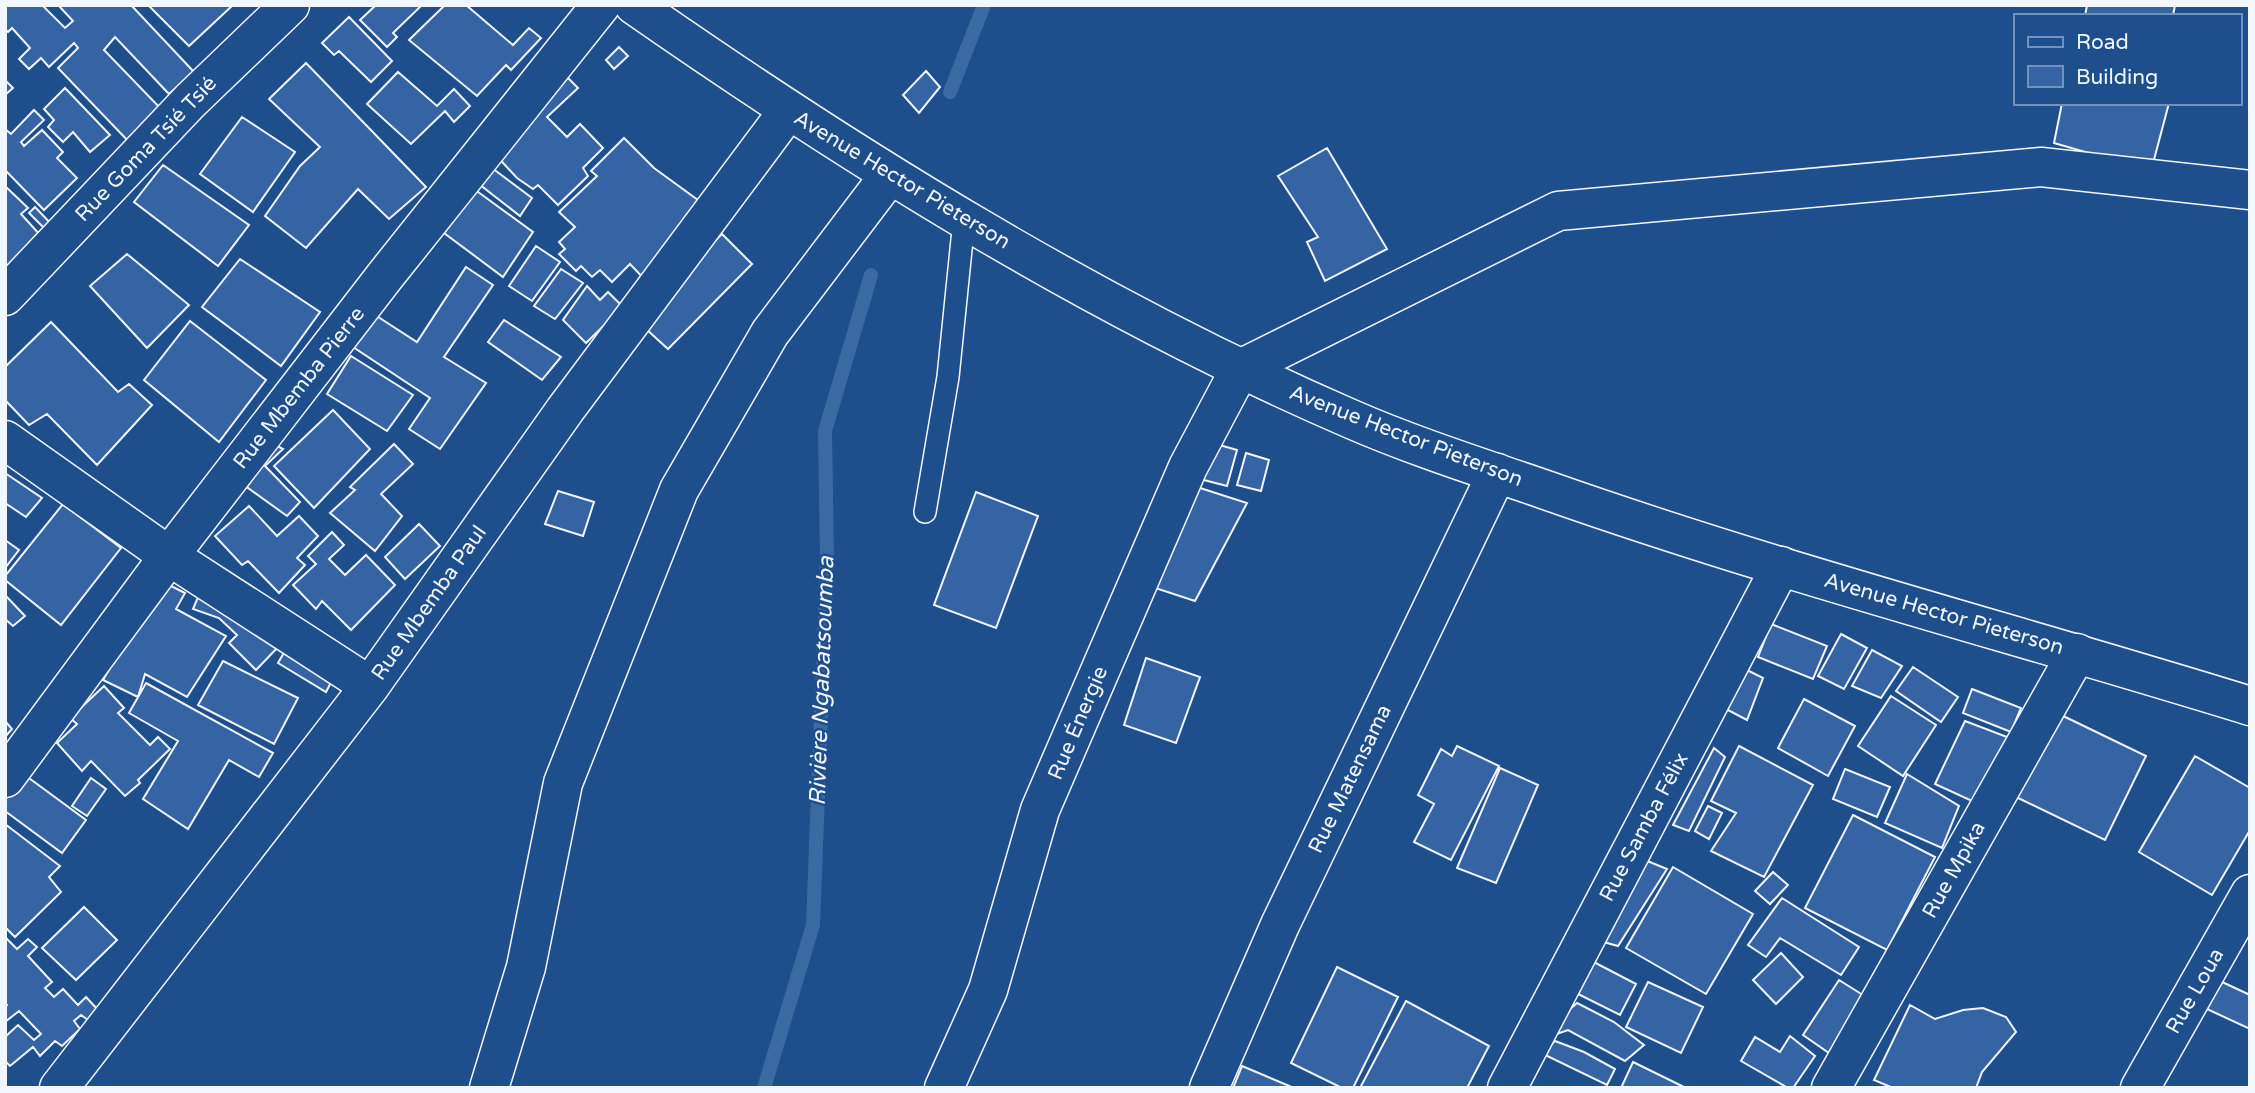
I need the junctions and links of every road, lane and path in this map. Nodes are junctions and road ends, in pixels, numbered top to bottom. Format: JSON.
{"nodes":[{"id":1,"x":290,"y":5,"type":"edge"},
{"id":2,"x":601,"y":5,"type":"edge"},
{"id":3,"x":634,"y":5,"type":"edge"},
{"id":4,"x":788,"y":111,"type":"junction"},
{"id":5,"x":889,"y":176,"type":"junction"},
{"id":6,"x":2250,"y":190,"type":"edge"},
{"id":7,"x":964,"y":220,"type":"junction"},
{"id":8,"x":5,"y":296,"type":"edge"},
{"id":9,"x":1240,"y":369,"type":"junction"},
{"id":10,"x":5,"y":440,"type":"edge"},
{"id":11,"x":1497,"y":473,"type":"junction"},
{"id":12,"x":925,"y":512,"type":"dead end"},
{"id":13,"x":169,"y":556,"type":"junction"},
{"id":14,"x":1780,"y":566,"type":"junction"},
{"id":15,"x":2077,"y":653,"type":"junction"},
{"id":16,"x":370,"y":686,"type":"junction"},
{"id":17,"x":2250,"y":706,"type":"edge"},
{"id":18,"x":5,"y":778,"type":"edge"},
{"id":19,"x":2250,"y":894,"type":"edge"},
{"id":20,"x":59,"y":1088,"type":"edge"},
{"id":21,"x":489,"y":1088,"type":"edge"},
{"id":22,"x":944,"y":1088,"type":"edge"},
{"id":23,"x":1209,"y":1088,"type":"edge"},
{"id":24,"x":1507,"y":1088,"type":"edge"},
{"id":25,"x":1832,"y":1088,"type":"edge"},
{"id":26,"x":2140,"y":1088,"type":"edge"}],
"edges":[{"from":1,"to":8,"type":"street","name":"Rue Goma Tsié Tsié"},
{"from":2,"to":13,"type":"street","name":"Rue Mbemba Pierre"},
{"from":3,"to":4,"type":"street","name":"Avenue Hector Pieterson"},
{"from":4,"to":5,"type":"street","name":"Avenue Hector Pieterson"},
{"from":4,"to":16,"type":"street","name":"Rue Mbemba Paul"},
{"from":5,"to":7,"type":"street","name":"Avenue Hector Pieterson"},
{"from":5,"to":21,"type":"street"},
{"from":6,"to":9,"type":"street"},
{"from":7,"to":9,"type":"street","name":"Avenue Hector Pieterson"},
{"from":7,"to":12,"type":"lane"},
{"from":9,"to":11,"type":"street","name":"Avenue Hector Pieterson"},
{"from":9,"to":22,"type":"street","name":"Rue Énergie"},
{"from":10,"to":13,"type":"street"},
{"from":11,"to":14,"type":"street","name":"Avenue Hector Pieterson"},
{"from":11,"to":23,"type":"street","name":"Rue Matensama"},
{"from":13,"to":16,"type":"street"},
{"from":13,"to":18,"type":"street","name":"Rue Mbemba Pierre"},
{"from":14,"to":15,"type":"street","name":"Avenue Hector Pieterson"},
{"from":14,"to":24,"type":"street","name":"Rue Samba Félix"},
{"from":15,"to":17,"type":"street","name":"Avenue Hector Pieterson"},
{"from":15,"to":25,"type":"street","name":"Rue Mpika"},
{"from":16,"to":20,"type":"street","name":"Rue Mbemba Paul"},
{"from":19,"to":26,"type":"street","name":"Rue Loua"}]}
